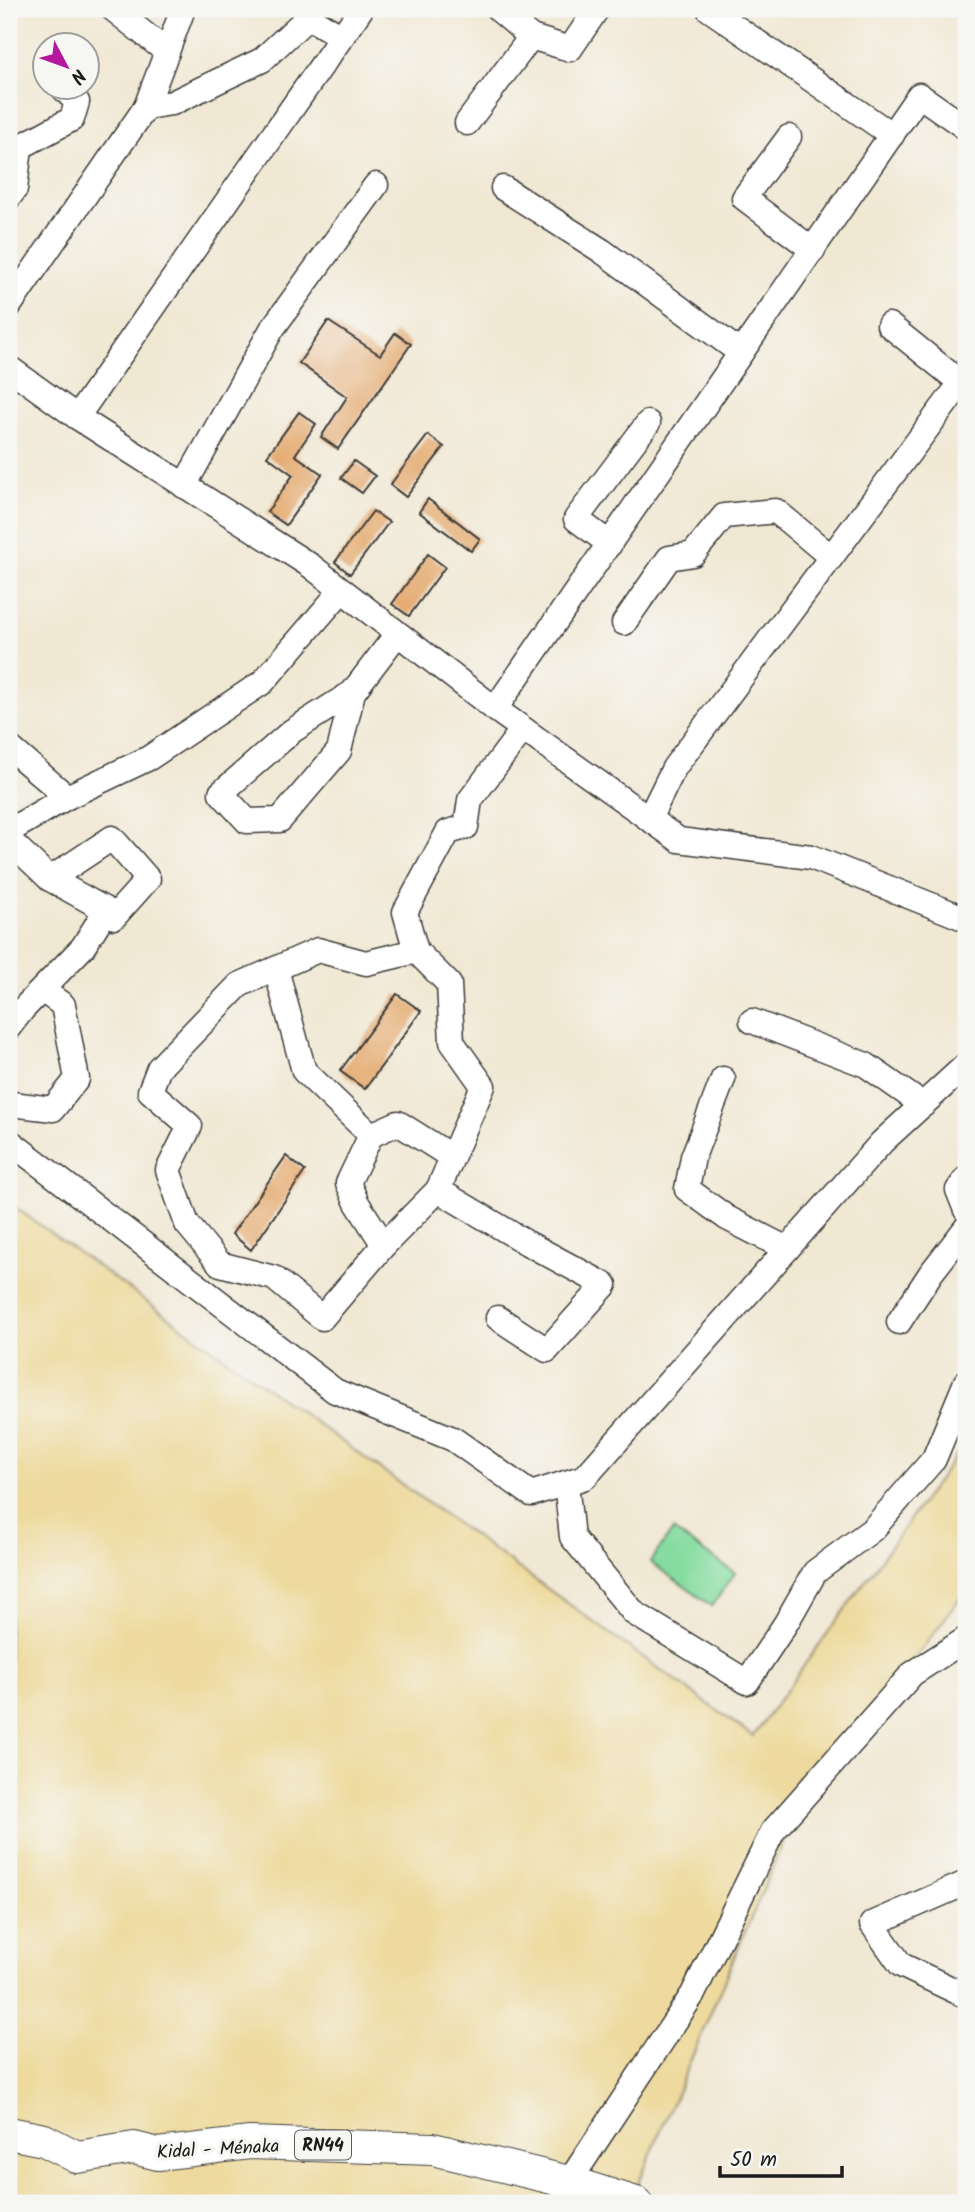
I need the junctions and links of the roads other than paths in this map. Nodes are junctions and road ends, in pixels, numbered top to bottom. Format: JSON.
{"nodes":[{"id":1,"x":113,"y":9,"type":"edge"},
{"id":2,"x":183,"y":9,"type":"edge"},
{"id":3,"x":361,"y":9,"type":"edge"},
{"id":4,"x":498,"y":9,"type":"edge"},
{"id":5,"x":597,"y":9,"type":"edge"},
{"id":6,"x":709,"y":9,"type":"edge"},
{"id":7,"x":300,"y":13,"type":"edge"},
{"id":8,"x":342,"y":37,"type":"junction"},
{"id":9,"x":531,"y":37,"type":"junction"},
{"id":10,"x":167,"y":52,"type":"junction"},
{"id":11,"x":77,"y":102,"type":"edge"},
{"id":12,"x":146,"y":107,"type":"junction"},
{"id":13,"x":467,"y":123,"type":"dead end"},
{"id":14,"x":966,"y":128,"type":"edge"},
{"id":15,"x":892,"y":135,"type":"junction"},
{"id":16,"x":789,"y":137,"type":"dead end"},
{"id":17,"x":376,"y":185,"type":"dead end"},
{"id":18,"x":503,"y":188,"type":"dead end"},
{"id":19,"x":9,"y":197,"type":"edge"},
{"id":20,"x":813,"y":250,"type":"junction"},
{"id":21,"x":9,"y":304,"type":"edge"},
{"id":22,"x":889,"y":325,"type":"dead end"},
{"id":23,"x":741,"y":353,"type":"junction"},
{"id":24,"x":9,"y":368,"type":"edge"},
{"id":25,"x":77,"y":418,"type":"junction"},
{"id":26,"x":648,"y":423,"type":"dead end"},
{"id":27,"x":184,"y":486,"type":"junction"},
{"id":28,"x":610,"y":544,"type":"junction"},
{"id":29,"x":831,"y":557,"type":"junction"},
{"id":30,"x":341,"y":592,"type":"junction"},
{"id":31,"x":624,"y":623,"type":"dead end"},
{"id":32,"x":397,"y":634,"type":"junction"},
{"id":33,"x":353,"y":692,"type":"junction"},
{"id":34,"x":495,"y":709,"type":"junction"},
{"id":35,"x":523,"y":729,"type":"junction"},
{"id":36,"x":9,"y":747,"type":"edge"},
{"id":37,"x":67,"y":797,"type":"junction"},
{"id":38,"x":649,"y":819,"type":"junction"},
{"id":39,"x":9,"y":831,"type":"edge"},
{"id":40,"x":9,"y":840,"type":"edge"},
{"id":41,"x":50,"y":879,"type":"junction"},
{"id":42,"x":106,"y":910,"type":"junction"},
{"id":43,"x":966,"y":919,"type":"edge"},
{"id":44,"x":416,"y":951,"type":"junction"},
{"id":45,"x":276,"y":968,"type":"junction"},
{"id":46,"x":42,"y":990,"type":"junction"},
{"id":47,"x":752,"y":1021,"type":"dead end"},
{"id":48,"x":9,"y":1027,"type":"edge"},
{"id":49,"x":963,"y":1072,"type":"edge"},
{"id":50,"x":723,"y":1079,"type":"dead end"},
{"id":51,"x":9,"y":1102,"type":"edge"},
{"id":52,"x":923,"y":1105,"type":"junction"},
{"id":53,"x":371,"y":1135,"type":"junction"},
{"id":54,"x":9,"y":1141,"type":"edge"},
{"id":55,"x":452,"y":1157,"type":"junction"},
{"id":56,"x":966,"y":1179,"type":"edge"},
{"id":57,"x":438,"y":1189,"type":"junction"},
{"id":58,"x":966,"y":1210,"type":"edge"},
{"id":59,"x":966,"y":1228,"type":"edge"},
{"id":60,"x":384,"y":1245,"type":"junction"},
{"id":61,"x":787,"y":1249,"type":"junction"},
{"id":62,"x":498,"y":1318,"type":"dead end"},
{"id":63,"x":899,"y":1322,"type":"dead end"},
{"id":64,"x":966,"y":1382,"type":"edge"},
{"id":65,"x":566,"y":1483,"type":"junction"},
{"id":66,"x":966,"y":1639,"type":"edge"},
{"id":67,"x":966,"y":1883,"type":"edge"},
{"id":68,"x":966,"y":1996,"type":"edge"},
{"id":69,"x":9,"y":2133,"type":"edge"},
{"id":70,"x":569,"y":2182,"type":"junction"},
{"id":71,"x":636,"y":2203,"type":"edge"}],
"edges":[{"from":1,"to":10,"type":"street"},
{"from":2,"to":10,"type":"street"},
{"from":3,"to":8,"type":"street"},
{"from":4,"to":9,"type":"street"},
{"from":5,"to":9,"type":"street"},
{"from":6,"to":15,"type":"street"},
{"from":7,"to":8,"type":"street"},
{"from":7,"to":12,"type":"street"},
{"from":8,"to":25,"type":"street"},
{"from":9,"to":13,"type":"street"},
{"from":10,"to":12,"type":"street"},
{"from":11,"to":19,"type":"street"},
{"from":12,"to":21,"type":"street"},
{"from":14,"to":15,"type":"street"},
{"from":15,"to":20,"type":"street"},
{"from":16,"to":20,"type":"street"},
{"from":17,"to":27,"type":"street"},
{"from":18,"to":23,"type":"street"},
{"from":20,"to":23,"type":"street"},
{"from":22,"to":29,"type":"street"},
{"from":23,"to":28,"type":"street"},
{"from":24,"to":25,"type":"street"},
{"from":25,"to":27,"type":"street"},
{"from":26,"to":28,"type":"street"},
{"from":27,"to":30,"type":"street"},
{"from":28,"to":34,"type":"street"},
{"from":29,"to":31,"type":"street"},
{"from":29,"to":38,"type":"street"},
{"from":30,"to":32,"type":"street"},
{"from":30,"to":37,"type":"street"},
{"from":32,"to":33,"type":"street"},
{"from":32,"to":34,"type":"street"},
{"from":33,"to":33,"type":"street"},
{"from":34,"to":35,"type":"street"},
{"from":35,"to":38,"type":"street"},
{"from":35,"to":44,"type":"street"},
{"from":36,"to":37,"type":"street"},
{"from":37,"to":39,"type":"street"},
{"from":38,"to":43,"type":"street"},
{"from":40,"to":41,"type":"street"},
{"from":41,"to":42,"type":"street"},
{"from":41,"to":42,"type":"street"},
{"from":42,"to":46,"type":"street"},
{"from":44,"to":45,"type":"street"},
{"from":44,"to":55,"type":"street"},
{"from":45,"to":53,"type":"street"},
{"from":45,"to":60,"type":"street"},
{"from":46,"to":48,"type":"street"},
{"from":46,"to":51,"type":"street"},
{"from":47,"to":52,"type":"street"},
{"from":49,"to":52,"type":"street"},
{"from":50,"to":61,"type":"street"},
{"from":52,"to":61,"type":"street"},
{"from":53,"to":55,"type":"street"},
{"from":53,"to":60,"type":"street"},
{"from":54,"to":65,"type":"street"},
{"from":55,"to":57,"type":"street"},
{"from":56,"to":58,"type":"street"},
{"from":57,"to":60,"type":"street"},
{"from":57,"to":62,"type":"street"},
{"from":59,"to":63,"type":"street"},
{"from":61,"to":65,"type":"street"},
{"from":64,"to":65,"type":"street"},
{"from":66,"to":70,"type":"street"},
{"from":67,"to":68,"type":"street"},
{"from":69,"to":70,"type":"main road","name":"Kidal - Ménaka","number":"RN44"},
{"from":70,"to":71,"type":"main road","name":"Kidal - Ménaka","number":"RN44"}]}
